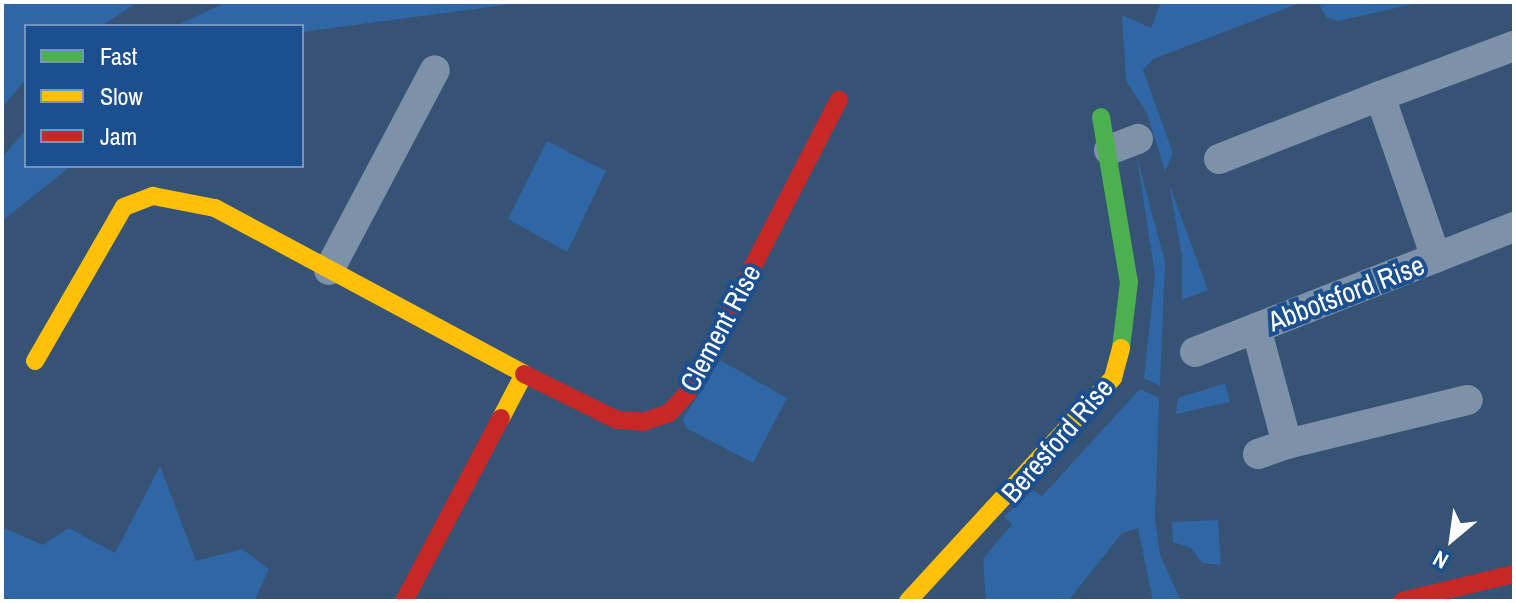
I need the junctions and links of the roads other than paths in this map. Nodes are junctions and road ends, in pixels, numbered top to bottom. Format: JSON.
{"nodes":[{"id":1,"x":1514,"y":46,"type":"edge"},
{"id":2,"x":435,"y":70,"type":"dead end"},
{"id":3,"x":1380,"y":96,"type":"junction"},
{"id":4,"x":839,"y":100,"type":"dead end"},
{"id":5,"x":1101,"y":117,"type":"dead end"},
{"id":6,"x":1138,"y":139,"type":"dead end"},
{"id":7,"x":1109,"y":150,"type":"junction"},
{"id":8,"x":1219,"y":159,"type":"dead end"},
{"id":9,"x":1514,"y":227,"type":"edge"},
{"id":10,"x":1436,"y":258,"type":"junction"},
{"id":11,"x":329,"y":270,"type":"junction"},
{"id":12,"x":1256,"y":328,"type":"junction"},
{"id":13,"x":1195,"y":352,"type":"dead end"},
{"id":14,"x":35,"y":361,"type":"dead end"},
{"id":15,"x":524,"y":374,"type":"junction"},
{"id":16,"x":1468,"y":400,"type":"dead end"},
{"id":17,"x":1287,"y":444,"type":"junction"},
{"id":18,"x":1258,"y":454,"type":"dead end"},
{"id":19,"x":1514,"y":574,"type":"edge"},
{"id":20,"x":404,"y":601,"type":"edge"},
{"id":21,"x":908,"y":601,"type":"edge"},
{"id":22,"x":1402,"y":601,"type":"edge"}],
"edges":[{"from":1,"to":3,"type":"street"},
{"from":2,"to":11,"type":"street"},
{"from":3,"to":8,"type":"street"},
{"from":3,"to":10,"type":"street","name":"Abbotsford Rise"},
{"from":4,"to":15,"type":"street","name":"Clement Rise"},
{"from":5,"to":7,"type":"street","name":"Beresford Rise"},
{"from":6,"to":7,"type":"street"},
{"from":7,"to":21,"type":"street","name":"Beresford Rise"},
{"from":9,"to":10,"type":"street","name":"Abbotsford Rise"},
{"from":10,"to":12,"type":"street","name":"Abbotsford Rise"},
{"from":11,"to":14,"type":"street","name":"Clement Rise"},
{"from":11,"to":15,"type":"street","name":"Clement Rise"},
{"from":12,"to":13,"type":"street","name":"Abbotsford Rise"},
{"from":12,"to":17,"type":"street","name":"Abbotsford Rise"},
{"from":15,"to":20,"type":"street"},
{"from":16,"to":17,"type":"street"},
{"from":17,"to":18,"type":"street"},
{"from":19,"to":22,"type":"street"}]}
